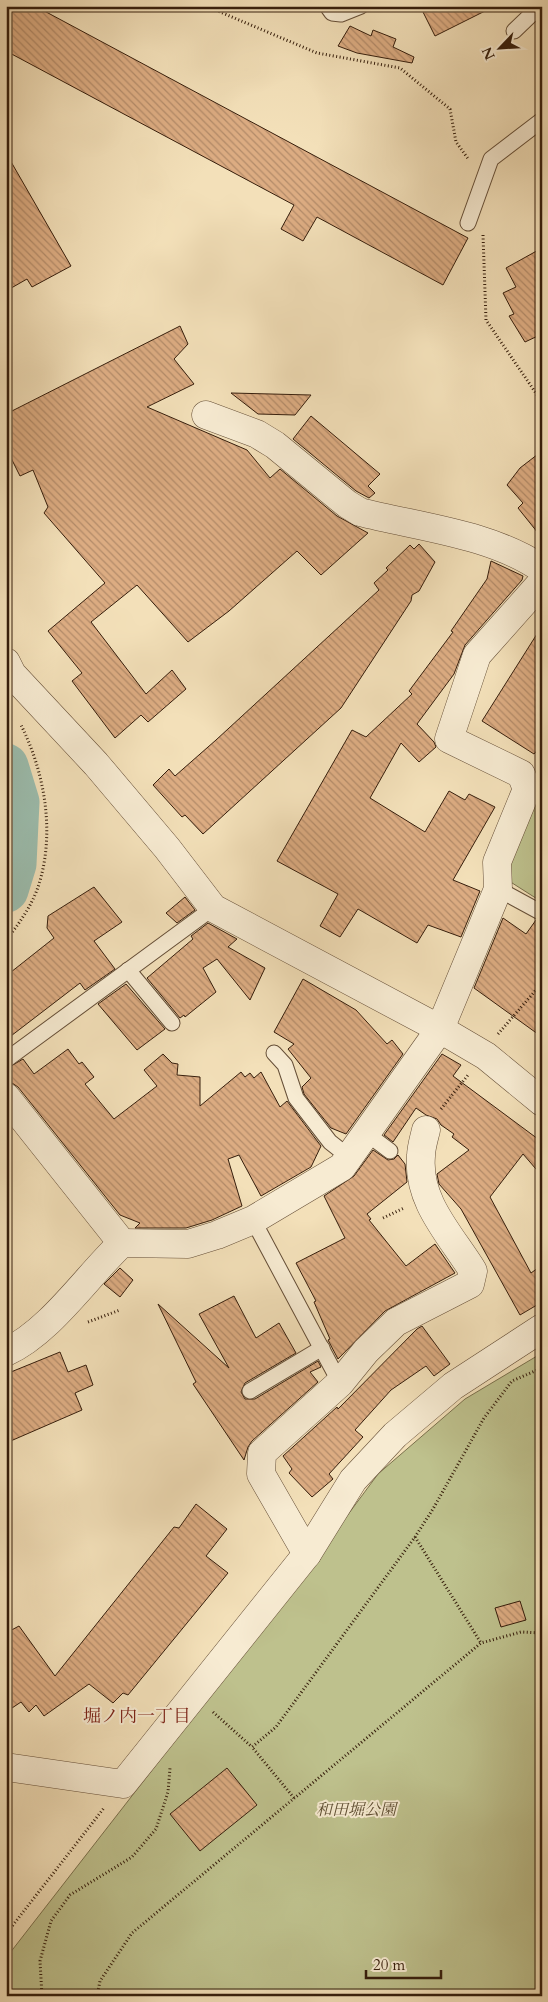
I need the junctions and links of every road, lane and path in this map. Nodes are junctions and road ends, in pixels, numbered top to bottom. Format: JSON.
{"nodes":[{"id":1,"x":206,"y":6,"type":"edge"},
{"id":2,"x":326,"y":6,"type":"edge"},
{"id":3,"x":361,"y":6,"type":"edge"},
{"id":4,"x":540,"y":6,"type":"edge"},
{"id":5,"x":514,"y":31,"type":"dead end"},
{"id":6,"x":542,"y":120,"type":"edge"},
{"id":7,"x":469,"y":160,"type":"dead end"},
{"id":8,"x":476,"y":225,"type":"joint"},
{"id":9,"x":542,"y":402,"type":"edge"},
{"id":10,"x":206,"y":415,"type":"dead end"},
{"id":11,"x":542,"y":569,"type":"edge"},
{"id":12,"x":542,"y":582,"type":"edge"},
{"id":13,"x":8,"y":671,"type":"edge"},
{"id":14,"x":18,"y":719,"type":"dead end"},
{"id":15,"x":498,"y":889,"type":"junction"},
{"id":16,"x":213,"y":908,"type":"junction"},
{"id":17,"x":542,"y":913,"type":"edge"},
{"id":18,"x":6,"y":940,"type":"edge"},
{"id":19,"x":128,"y":970,"type":"junction"},
{"id":20,"x":172,"y":1023,"type":"dead end"},
{"id":21,"x":440,"y":1029,"type":"junction"},
{"id":22,"x":274,"y":1053,"type":"dead end"},
{"id":23,"x":6,"y":1060,"type":"edge"},
{"id":24,"x":6,"y":1096,"type":"edge"},
{"id":25,"x":542,"y":1102,"type":"edge"},
{"id":26,"x":426,"y":1130,"type":"dead end"},
{"id":27,"x":366,"y":1133,"type":"junction"},
{"id":28,"x":390,"y":1151,"type":"dead end"},
{"id":29,"x":349,"y":1157,"type":"junction"},
{"id":30,"x":253,"y":1220,"type":"junction"},
{"id":31,"x":122,"y":1243,"type":"junction"},
{"id":32,"x":542,"y":1328,"type":"edge"},
{"id":33,"x":322,"y":1348,"type":"junction"},
{"id":34,"x":6,"y":1352,"type":"edge"},
{"id":35,"x":542,"y":1368,"type":"edge"},
{"id":36,"x":340,"y":1383,"type":"junction"},
{"id":37,"x":250,"y":1391,"type":"dead end"},
{"id":38,"x":415,"y":1537,"type":"junction"},
{"id":39,"x":307,"y":1554,"type":"junction"},
{"id":40,"x":542,"y":1633,"type":"edge"},
{"id":41,"x":481,"y":1643,"type":"junction"},
{"id":42,"x":194,"y":1695,"type":"junction"},
{"id":43,"x":252,"y":1747,"type":"junction"},
{"id":44,"x":171,"y":1759,"type":"dead end"},
{"id":45,"x":6,"y":1767,"type":"edge"},
{"id":46,"x":123,"y":1784,"type":"junction"},
{"id":47,"x":294,"y":1798,"type":"junction"},
{"id":48,"x":6,"y":1934,"type":"edge"},
{"id":49,"x":42,"y":1996,"type":"edge"},
{"id":50,"x":97,"y":1996,"type":"edge"}],
"edges":[{"from":1,"to":7,"type":"path"},
{"from":2,"to":3,"type":"lane"},
{"from":4,"to":5,"type":"lane"},
{"from":6,"to":8,"type":"lane"},
{"from":8,"to":9,"type":"path"},
{"from":10,"to":11,"type":"street"},
{"from":12,"to":15,"type":"street"},
{"from":13,"to":16,"type":"street"},
{"from":14,"to":18,"type":"path"},
{"from":15,"to":17,"type":"lane"},
{"from":15,"to":21,"type":"street"},
{"from":16,"to":19,"type":"lane"},
{"from":16,"to":21,"type":"street"},
{"from":19,"to":20,"type":"lane"},
{"from":19,"to":23,"type":"lane"},
{"from":21,"to":25,"type":"street"},
{"from":21,"to":27,"type":"street"},
{"from":22,"to":29,"type":"lane"},
{"from":24,"to":31,"type":"street"},
{"from":26,"to":36,"type":"street"},
{"from":27,"to":28,"type":"lane"},
{"from":27,"to":29,"type":"street"},
{"from":29,"to":30,"type":"street"},
{"from":30,"to":31,"type":"street"},
{"from":30,"to":33,"type":"lane"},
{"from":31,"to":34,"type":"street"},
{"from":32,"to":39,"type":"street"},
{"from":33,"to":36,"type":"lane"},
{"from":33,"to":37,"type":"lane"},
{"from":35,"to":38,"type":"path"},
{"from":36,"to":39,"type":"street"},
{"from":38,"to":41,"type":"path"},
{"from":38,"to":43,"type":"path"},
{"from":39,"to":42,"type":"street"},
{"from":40,"to":41,"type":"path"},
{"from":41,"to":47,"type":"path"},
{"from":42,"to":43,"type":"path"},
{"from":42,"to":46,"type":"street"},
{"from":43,"to":47,"type":"path"},
{"from":44,"to":49,"type":"path"},
{"from":45,"to":46,"type":"street"},
{"from":46,"to":48,"type":"path"},
{"from":47,"to":50,"type":"path"}]}
